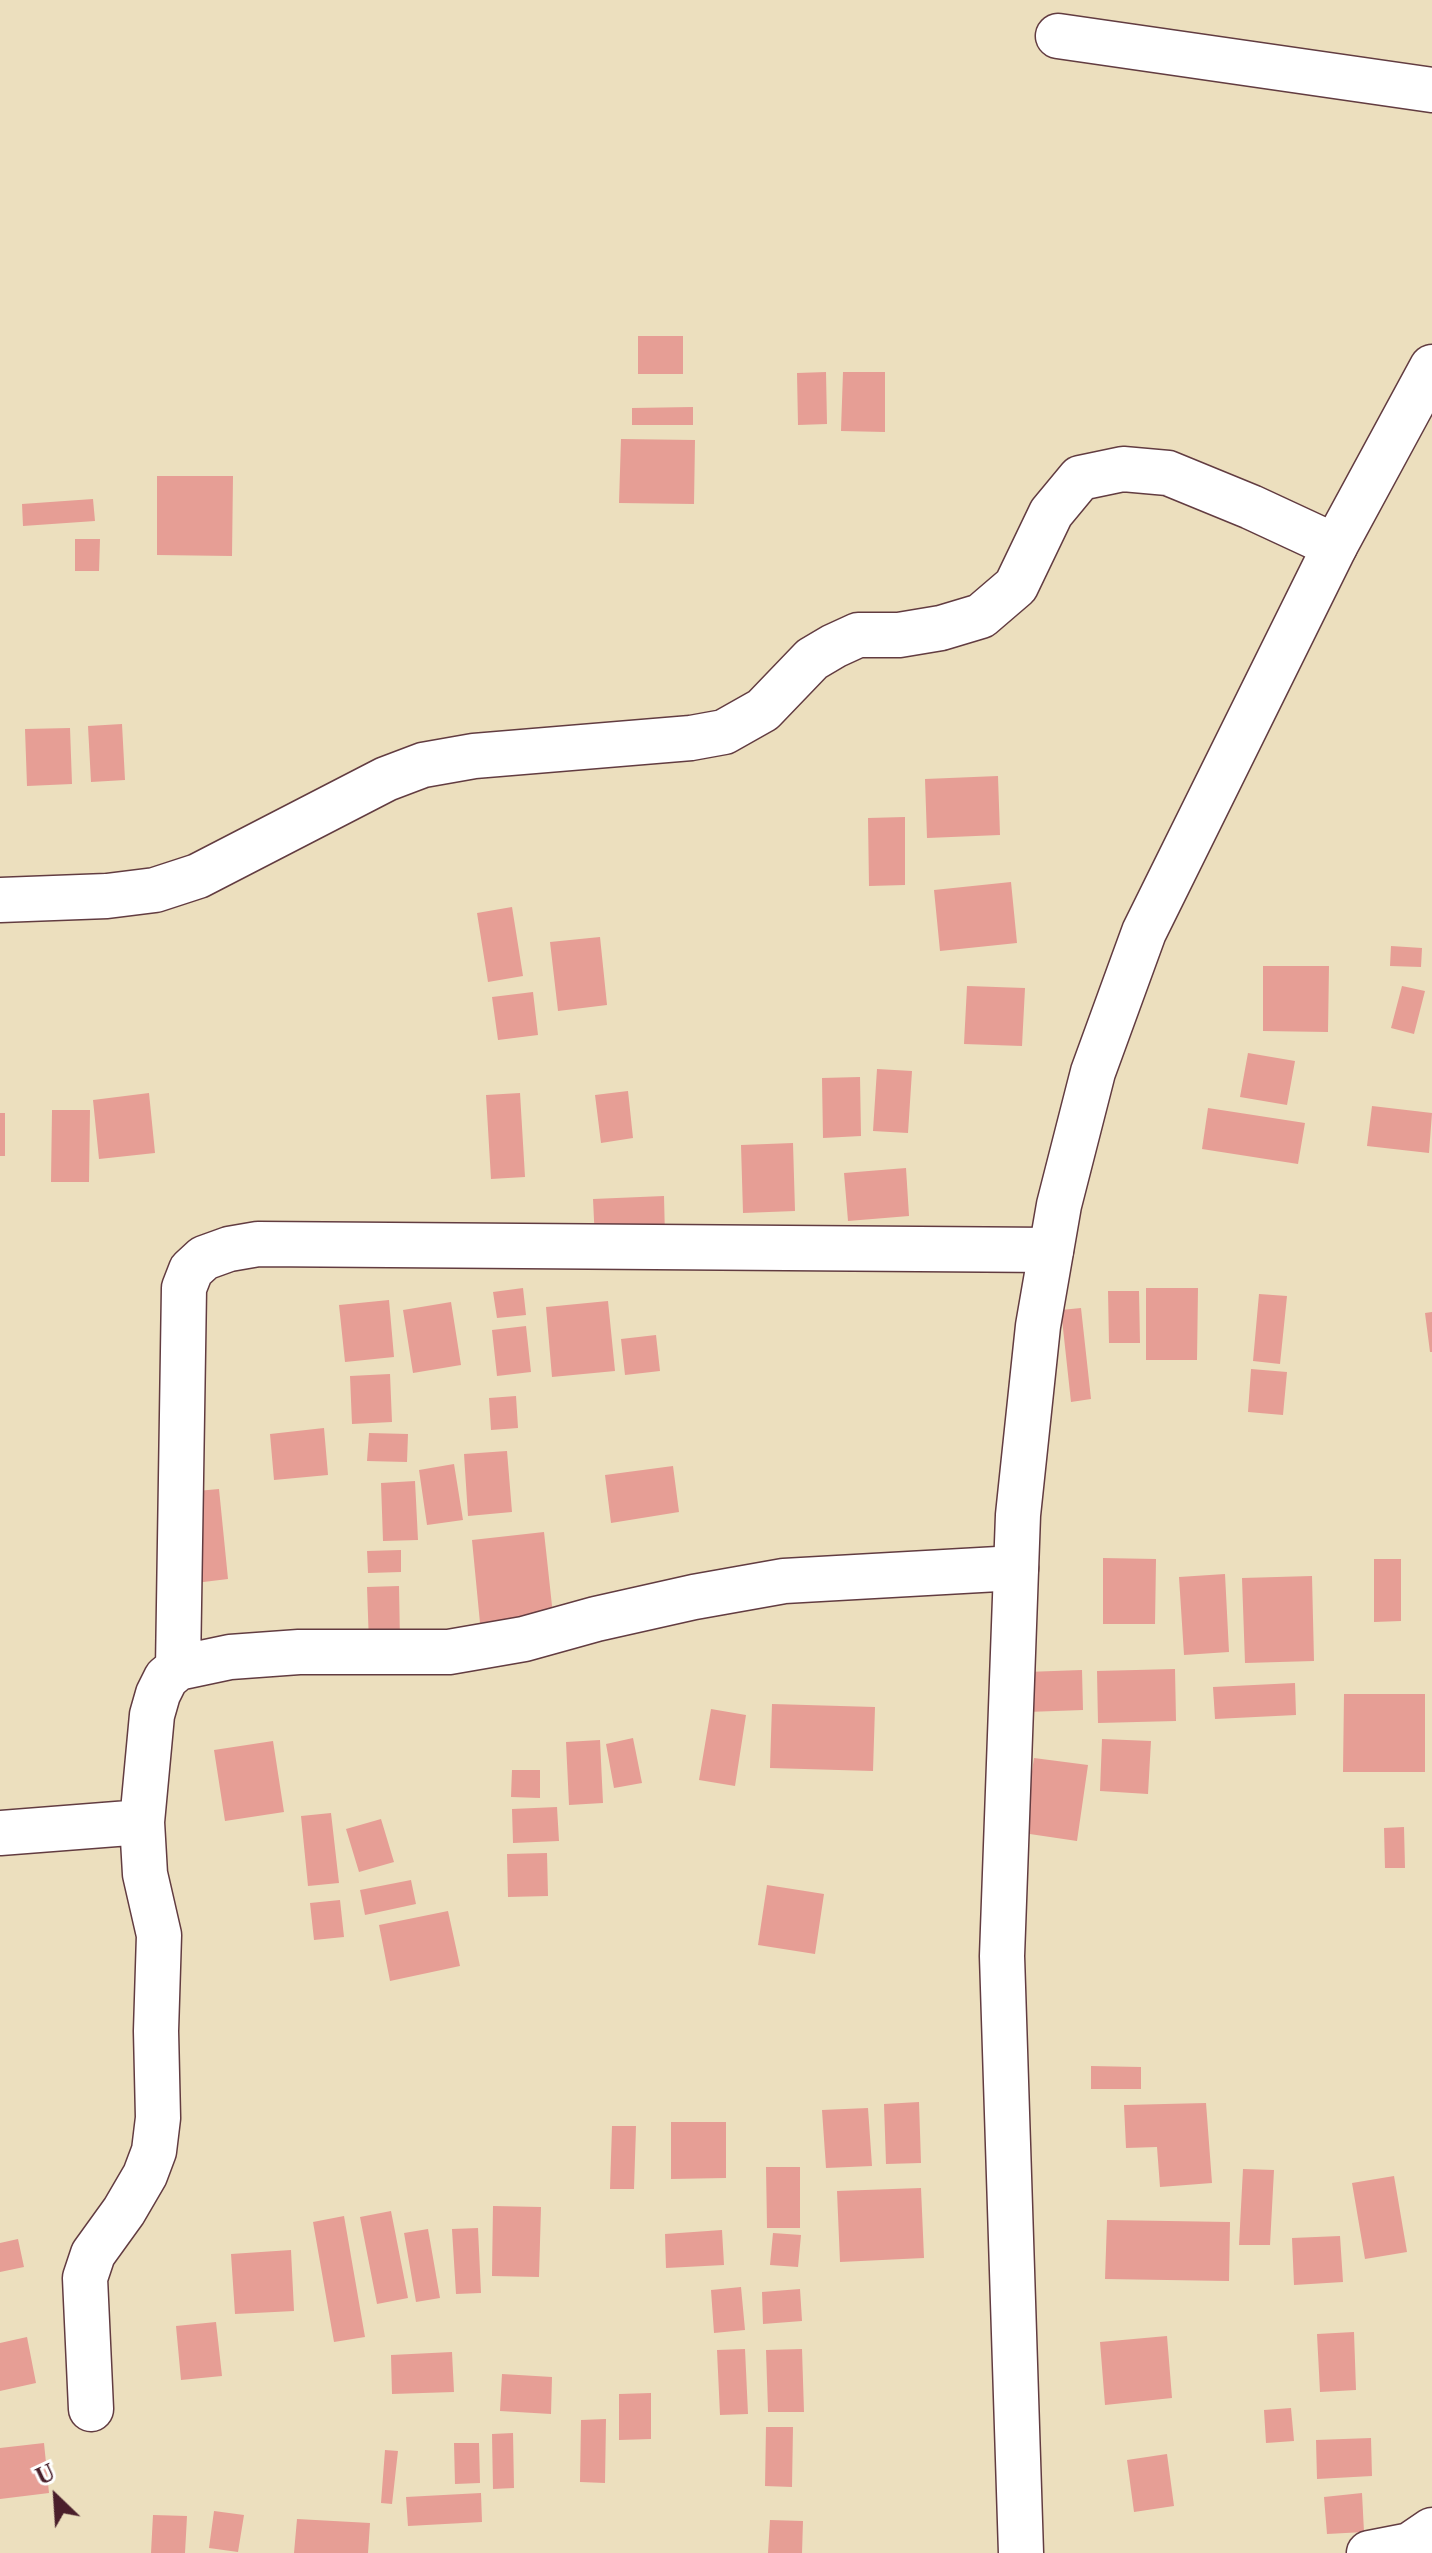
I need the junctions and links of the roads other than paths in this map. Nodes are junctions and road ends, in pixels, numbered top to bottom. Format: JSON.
{"nodes":[{"id":1,"x":1058,"y":36,"type":"dead end"},
{"id":2,"x":1432,"y":90,"type":"edge"},
{"id":3,"x":1432,"y":367,"type":"edge"},
{"id":4,"x":1335,"y":546,"type":"junction"},
{"id":5,"x":0,"y":900,"type":"edge"},
{"id":6,"x":1051,"y":1250,"type":"junction"},
{"id":7,"x":1016,"y":1568,"type":"junction"},
{"id":8,"x":178,"y":1668,"type":"junction"},
{"id":9,"x":142,"y":1822,"type":"junction"},
{"id":10,"x":0,"y":1833,"type":"edge"},
{"id":11,"x":91,"y":2409,"type":"dead end"},
{"id":12,"x":1432,"y":2530,"type":"edge"},
{"id":13,"x":1021,"y":2553,"type":"edge"},
{"id":14,"x":1369,"y":2553,"type":"edge"}],
"edges":[{"from":1,"to":2,"type":"street"},
{"from":3,"to":4,"type":"street"},
{"from":4,"to":5,"type":"street"},
{"from":4,"to":6,"type":"street"},
{"from":6,"to":7,"type":"street"},
{"from":6,"to":8,"type":"street"},
{"from":7,"to":8,"type":"street"},
{"from":7,"to":13,"type":"street"},
{"from":8,"to":9,"type":"street"},
{"from":9,"to":10,"type":"street"},
{"from":9,"to":11,"type":"street"},
{"from":12,"to":14,"type":"street"}]}
